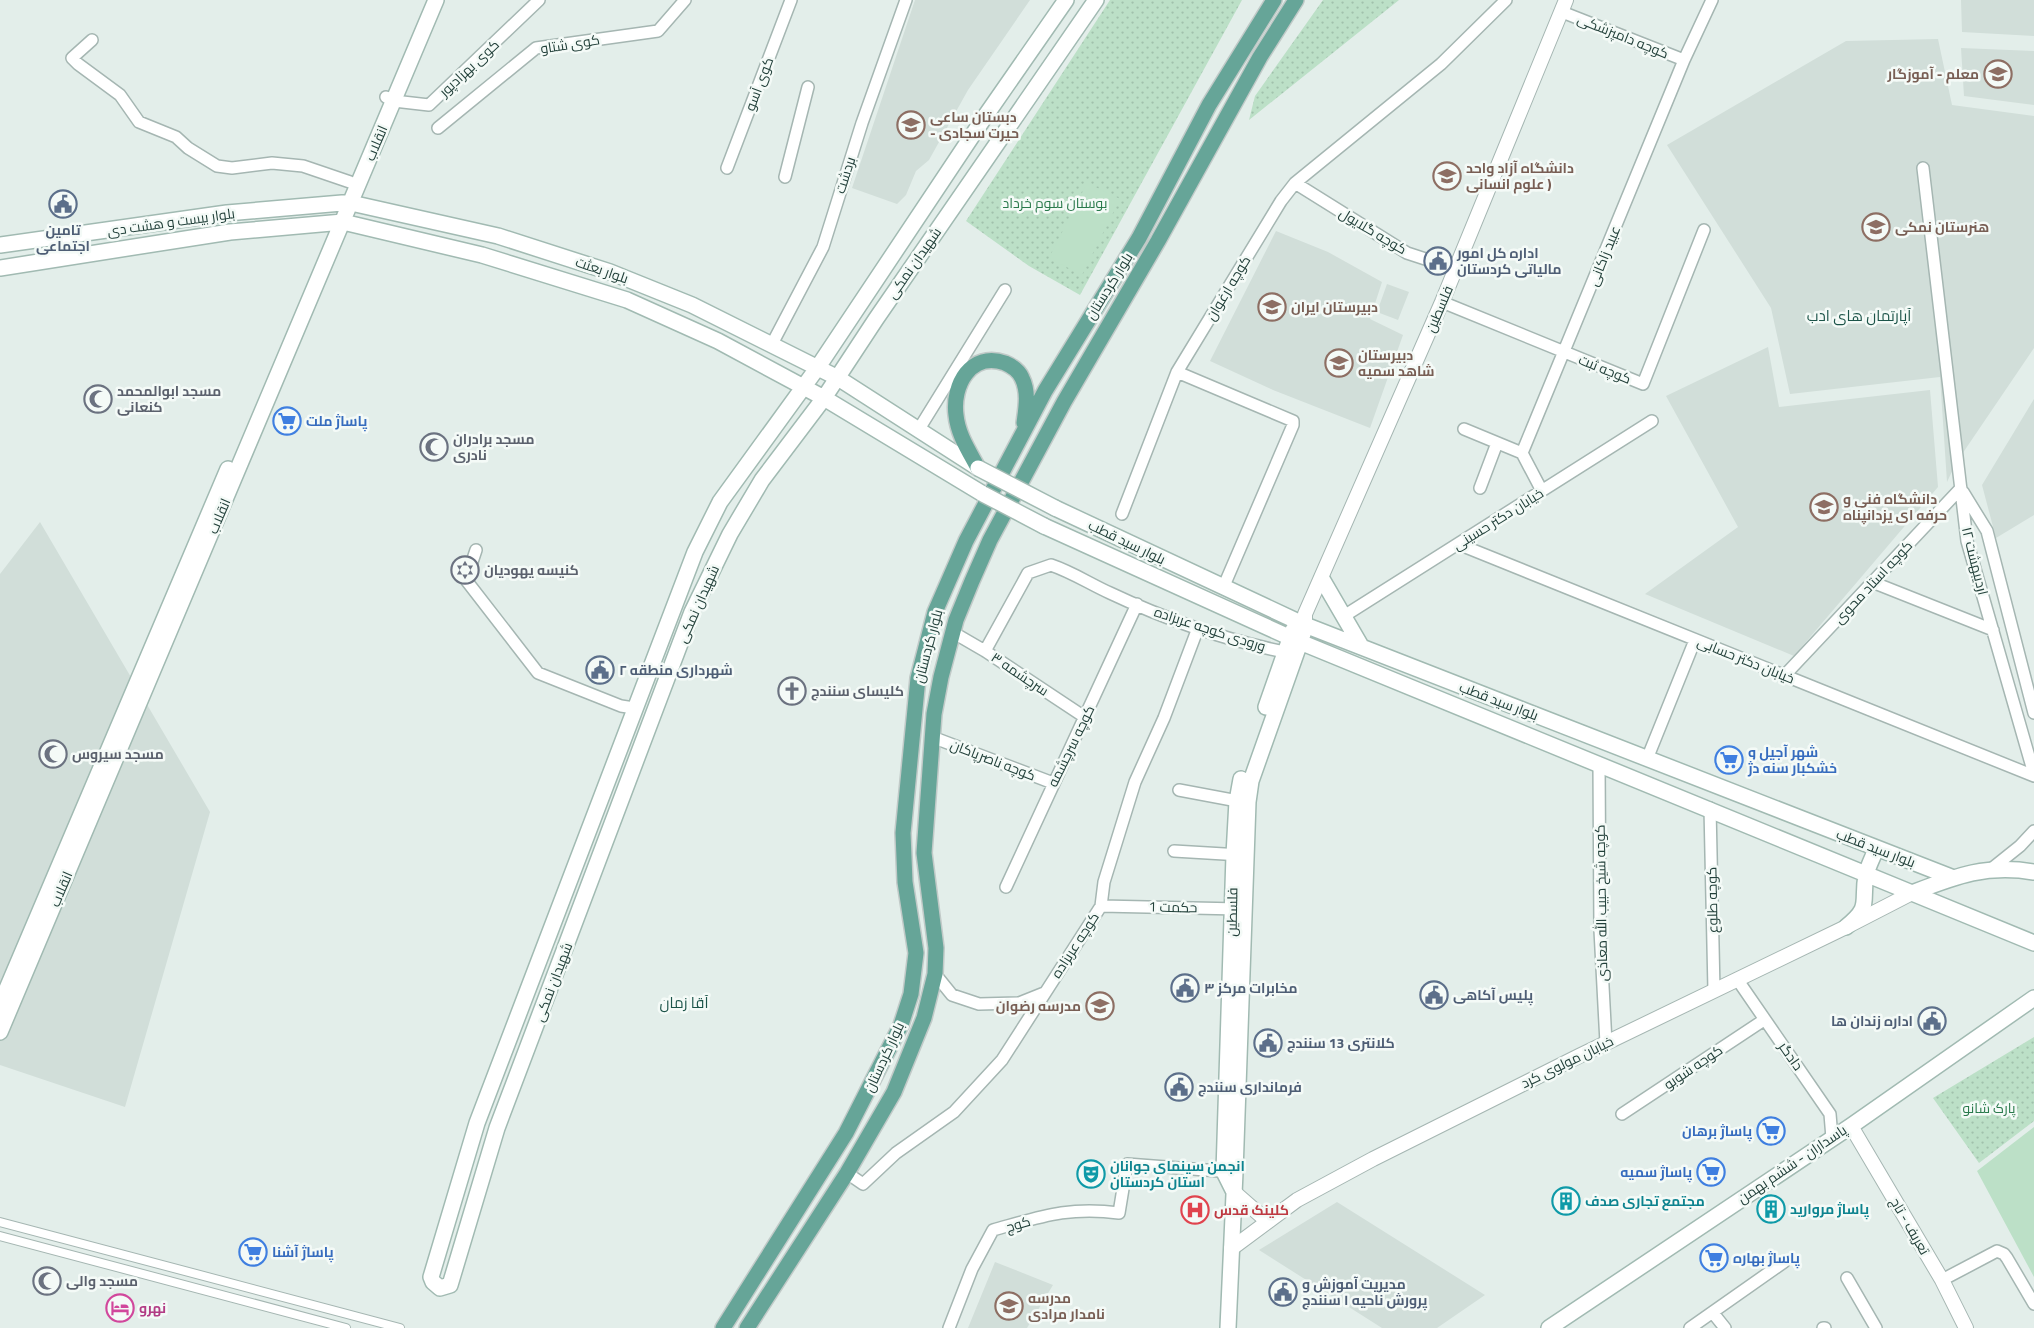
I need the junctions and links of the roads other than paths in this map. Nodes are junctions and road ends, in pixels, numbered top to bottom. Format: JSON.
{"nodes":[{"id":1,"x":426,"y":0,"type":"edge"},
{"id":2,"x":436,"y":0,"type":"edge"},
{"id":3,"x":539,"y":0,"type":"edge"},
{"id":4,"x":685,"y":0,"type":"edge"},
{"id":5,"x":791,"y":0,"type":"edge"},
{"id":6,"x":906,"y":0,"type":"edge"},
{"id":7,"x":1066,"y":0,"type":"edge"},
{"id":8,"x":1096,"y":0,"type":"edge"},
{"id":9,"x":1274,"y":0,"type":"edge"},
{"id":10,"x":1296,"y":0,"type":"edge"},
{"id":11,"x":1506,"y":0,"type":"edge"},
{"id":12,"x":1712,"y":0,"type":"edge"},
{"id":13,"x":1564,"y":6,"type":"edge"},
{"id":14,"x":92,"y":40,"type":"dead end"},
{"id":15,"x":1684,"y":60,"type":"junction"},
{"id":16,"x":808,"y":87,"type":"dead end"},
{"id":17,"x":390,"y":99,"type":"junction"},
{"id":18,"x":438,"y":128,"type":"dead end"},
{"id":19,"x":727,"y":168,"type":"dead end"},
{"id":20,"x":1923,"y":168,"type":"dead end"},
{"id":21,"x":785,"y":177,"type":"dead end"},
{"id":22,"x":350,"y":182,"type":"junction"},
{"id":23,"x":1295,"y":183,"type":"junction"},
{"id":24,"x":935,"y":192,"type":"junction"},
{"id":25,"x":347,"y":203,"type":"junction"},
{"id":26,"x":955,"y":205,"type":"junction"},
{"id":27,"x":338,"y":223,"type":"junction"},
{"id":28,"x":1704,"y":230,"type":"dead end"},
{"id":29,"x":61,"y":237,"type":"junction"},
{"id":30,"x":0,"y":245,"type":"edge"},
{"id":31,"x":63,"y":259,"type":"junction"},
{"id":32,"x":0,"y":268,"type":"edge"},
{"id":33,"x":1456,"y":268,"type":"junction"},
{"id":34,"x":1006,"y":290,"type":"dead end"},
{"id":35,"x":1442,"y":302,"type":"junction"},
{"id":36,"x":772,"y":344,"type":"junction"},
{"id":37,"x":1564,"y":353,"type":"junction"},
{"id":38,"x":818,"y":367,"type":"junction"},
{"id":39,"x":1177,"y":372,"type":"junction"},
{"id":40,"x":838,"y":378,"type":"junction"},
{"id":41,"x":804,"y":388,"type":"junction"},
{"id":42,"x":824,"y":398,"type":"junction"},
{"id":43,"x":1652,"y":421,"type":"dead end"},
{"id":44,"x":1464,"y":429,"type":"dead end"},
{"id":45,"x":918,"y":430,"type":"junction"},
{"id":46,"x":1023,"y":433,"type":"junction"},
{"id":47,"x":1497,"y":442,"type":"junction"},
{"id":48,"x":1522,"y":454,"type":"junction"},
{"id":49,"x":978,"y":468,"type":"junction"},
{"id":50,"x":1480,"y":488,"type":"dead end"},
{"id":51,"x":1961,"y":488,"type":"junction"},
{"id":52,"x":990,"y":490,"type":"junction"},
{"id":53,"x":1542,"y":491,"type":"junction"},
{"id":54,"x":1013,"y":498,"type":"junction"},
{"id":55,"x":1122,"y":514,"type":"dead end"},
{"id":56,"x":1458,"y":544,"type":"junction"},
{"id":57,"x":476,"y":550,"type":"dead end"},
{"id":58,"x":1322,"y":579,"type":"junction"},
{"id":59,"x":1872,"y":582,"type":"junction"},
{"id":60,"x":1223,"y":588,"type":"junction"},
{"id":61,"x":1137,"y":604,"type":"junction"},
{"id":62,"x":1344,"y":616,"type":"junction"},
{"id":63,"x":1302,"y":620,"type":"junction"},
{"id":64,"x":1198,"y":628,"type":"junction"},
{"id":65,"x":1993,"y":630,"type":"junction"},
{"id":66,"x":954,"y":633,"type":"junction"},
{"id":67,"x":1695,"y":640,"type":"junction"},
{"id":68,"x":1292,"y":644,"type":"junction"},
{"id":69,"x":1361,"y":646,"type":"junction"},
{"id":70,"x":985,"y":651,"type":"junction"},
{"id":71,"x":1784,"y":676,"type":"junction"},
{"id":72,"x":634,"y":708,"type":"junction"},
{"id":73,"x":655,"y":713,"type":"junction"},
{"id":74,"x":2034,"y":713,"type":"edge"},
{"id":75,"x":1086,"y":718,"type":"junction"},
{"id":76,"x":932,"y":737,"type":"junction"},
{"id":77,"x":1647,"y":759,"type":"junction"},
{"id":78,"x":1599,"y":763,"type":"junction"},
{"id":79,"x":2034,"y":775,"type":"edge"},
{"id":80,"x":1053,"y":783,"type":"junction"},
{"id":81,"x":1179,"y":790,"type":"dead end"},
{"id":82,"x":1242,"y":802,"type":"junction"},
{"id":83,"x":1710,"y":808,"type":"junction"},
{"id":84,"x":2034,"y":831,"type":"edge"},
{"id":85,"x":1876,"y":849,"type":"junction"},
{"id":86,"x":1174,"y":851,"type":"dead end"},
{"id":87,"x":1239,"y":855,"type":"junction"},
{"id":88,"x":1990,"y":870,"type":"junction"},
{"id":89,"x":2034,"y":872,"type":"edge"},
{"id":90,"x":1866,"y":875,"type":"junction"},
{"id":91,"x":1951,"y":877,"type":"junction"},
{"id":92,"x":1006,"y":887,"type":"dead end"},
{"id":93,"x":1912,"y":893,"type":"junction"},
{"id":94,"x":1101,"y":906,"type":"junction"},
{"id":95,"x":1238,"y":909,"type":"junction"},
{"id":96,"x":1846,"y":928,"type":"junction"},
{"id":97,"x":2034,"y":943,"type":"edge"},
{"id":98,"x":935,"y":974,"type":"junction"},
{"id":99,"x":1737,"y":979,"type":"junction"},
{"id":100,"x":1714,"y":991,"type":"junction"},
{"id":101,"x":1044,"y":993,"type":"junction"},
{"id":102,"x":2034,"y":998,"type":"edge"},
{"id":103,"x":0,"y":1005,"type":"edge"},
{"id":104,"x":1764,"y":1020,"type":"junction"},
{"id":105,"x":0,"y":1032,"type":"edge"},
{"id":106,"x":1606,"y":1043,"type":"junction"},
{"id":107,"x":1622,"y":1114,"type":"dead end"},
{"id":108,"x":477,"y":1123,"type":"junction"},
{"id":109,"x":1850,"y":1126,"type":"junction"},
{"id":110,"x":497,"y":1128,"type":"junction"},
{"id":111,"x":1832,"y":1138,"type":"junction"},
{"id":112,"x":1230,"y":1172,"type":"junction"},
{"id":113,"x":847,"y":1174,"type":"junction"},
{"id":114,"x":1234,"y":1192,"type":"junction"},
{"id":115,"x":1267,"y":1221,"type":"junction"},
{"id":116,"x":0,"y":1222,"type":"edge"},
{"id":117,"x":0,"y":1236,"type":"edge"},
{"id":118,"x":1231,"y":1249,"type":"junction"},
{"id":119,"x":1784,"y":1262,"type":"dead end"},
{"id":120,"x":1847,"y":1278,"type":"dead end"},
{"id":121,"x":1942,"y":1280,"type":"junction"},
{"id":122,"x":2034,"y":1304,"type":"edge"},
{"id":123,"x":1713,"y":1313,"type":"junction"},
{"id":124,"x":346,"y":1328,"type":"edge"},
{"id":125,"x":400,"y":1328,"type":"edge"},
{"id":126,"x":723,"y":1328,"type":"edge"},
{"id":127,"x":747,"y":1328,"type":"edge"},
{"id":128,"x":949,"y":1328,"type":"edge"},
{"id":129,"x":1228,"y":1328,"type":"edge"},
{"id":130,"x":1549,"y":1328,"type":"edge"},
{"id":131,"x":1690,"y":1328,"type":"edge"},
{"id":132,"x":1725,"y":1328,"type":"edge"},
{"id":133,"x":1876,"y":1328,"type":"edge"},
{"id":134,"x":1966,"y":1328,"type":"edge"}],
"edges":[{"from":1,"to":17,"type":"main road","name":"انقلاب"},
{"from":2,"to":17,"type":"main road","name":"انقلاب"},
{"from":3,"to":17,"type":"street","name":"کوی بهزادپور"},
{"from":4,"to":18,"type":"street","name":"کوی شتاو"},
{"from":5,"to":19,"type":"street","name":"کوی آسو"},
{"from":6,"to":36,"type":"street","name":"بردشت"},
{"from":7,"to":24,"type":"main road","name":"شهیدان نمکی"},
{"from":8,"to":26,"type":"main road","name":"شهیدان نمکی"},
{"from":9,"to":46,"type":"main road","name":"بلوار کردستان"},
{"from":10,"to":54,"type":"main road","name":"بلوار کردستان"},
{"from":11,"to":23,"type":"street","name":"کوچه ارغوان"},
{"from":12,"to":15,"type":"street","name":"عبید زاکانی"},
{"from":13,"to":15,"type":"street","name":"کوچه دامپزشکی"},
{"from":13,"to":33,"type":"street","name":"فلسطین"},
{"from":14,"to":22,"type":"street"},
{"from":15,"to":37,"type":"street","name":"عبید زاکانی"},
{"from":16,"to":21,"type":"street"},
{"from":17,"to":22,"type":"main road","name":"انقلاب"},
{"from":17,"to":25,"type":"main road","name":"انقلاب"},
{"from":20,"to":51,"type":"street"},
{"from":22,"to":25,"type":"main road","name":"انقلاب"},
{"from":23,"to":33,"type":"street","name":"کوچه گلایول"},
{"from":23,"to":39,"type":"street","name":"کوچه ارغوان"},
{"from":24,"to":26,"type":"main road"},
{"from":24,"to":38,"type":"main road","name":"شهیدان نمکی"},
{"from":25,"to":27,"type":"main road","name":"انقلاب"},
{"from":25,"to":29,"type":"main road","name":"بلوار بیست و هشت دی"},
{"from":25,"to":36,"type":"main road","name":"بلوار بعثت"},
{"from":26,"to":40,"type":"main road","name":"شهیدان نمکی"},
{"from":27,"to":31,"type":"main road","name":"بلوار بیست و هشت دی"},
{"from":27,"to":41,"type":"main road","name":"بلوار بعثت"},
{"from":27,"to":103,"type":"main road","name":"انقلاب"},
{"from":27,"to":105,"type":"main road","name":"انقلاب"},
{"from":28,"to":37,"type":"street","name":"کوچه ثبت"},
{"from":29,"to":30,"type":"main road","name":"بلوار بیست و هشت دی"},
{"from":29,"to":31,"type":"main road"},
{"from":31,"to":32,"type":"main road","name":"بلوار بیست و هشت دی"},
{"from":33,"to":35,"type":"street","name":"فلسطین"},
{"from":34,"to":45,"type":"street"},
{"from":35,"to":37,"type":"street","name":"کوچه ثبت"},
{"from":35,"to":58,"type":"street","name":"فلسطین"},
{"from":36,"to":38,"type":"main road","name":"بلوار بعثت"},
{"from":37,"to":48,"type":"street","name":"عبید زاکانی"},
{"from":38,"to":40,"type":"main road","name":"بلوار بعثت"},
{"from":38,"to":41,"type":"main road","name":"شهیدان نمکی"},
{"from":39,"to":55,"type":"street","name":"کوچه ارغوان"},
{"from":39,"to":60,"type":"street"},
{"from":40,"to":42,"type":"main road","name":"شهیدان نمکی"},
{"from":40,"to":45,"type":"main road"},
{"from":41,"to":42,"type":"main road","name":"بلوار بعثت"},
{"from":41,"to":72,"type":"main road","name":"شهیدان نمکی"},
{"from":42,"to":52,"type":"main road"},
{"from":42,"to":73,"type":"main road","name":"شهیدان نمکی"},
{"from":43,"to":53,"type":"street","name":"خیابان دکتر حسینی"},
{"from":44,"to":47,"type":"street"},
{"from":45,"to":49,"type":"main road"},
{"from":46,"to":49,"type":"main road"},
{"from":46,"to":52,"type":"main road","name":"بلوار کردستان"},
{"from":47,"to":48,"type":"street"},
{"from":47,"to":50,"type":"street"},
{"from":48,"to":53,"type":"street"},
{"from":49,"to":60,"type":"main road","name":"بلوار سید قطب","bridge":true},
{"from":51,"to":59,"type":"street","name":"کوچه استاد محوی"},
{"from":51,"to":65,"type":"street","name":"۱۲ اردیبهشت"},
{"from":51,"to":74,"type":"street","name":"۱۲ اردیبهشت"},
{"from":52,"to":54,"type":"main road"},
{"from":52,"to":68,"type":"main road","name":"بلوار سید قطب","bridge":true},
{"from":52,"to":126,"type":"main road","name":"بلوار کردستان"},
{"from":53,"to":56,"type":"street","name":"خیابان دکتر حسینی"},
{"from":54,"to":66,"type":"main road","name":"بلوار کردستان"},
{"from":56,"to":62,"type":"street","name":"خیابان دکتر حسینی"},
{"from":56,"to":67,"type":"street","name":"خیابان دکتر حسابی"},
{"from":57,"to":72,"type":"street"},
{"from":58,"to":62,"type":"main road"},
{"from":58,"to":63,"type":"street","name":"فلسطین"},
{"from":59,"to":65,"type":"street"},
{"from":59,"to":71,"type":"street","name":"کوچه استاد محوی"},
{"from":60,"to":63,"type":"main road","name":"بلوار سید قطب"},
{"from":61,"to":64,"type":"street","name":"ورودی کوچه عربزاده"},
{"from":61,"to":70,"type":"street","name":"ورودی کوچه عربزاده"},
{"from":61,"to":75,"type":"street","name":"کوچه سرچشمه"},
{"from":62,"to":69,"type":"main road"},
{"from":63,"to":68,"type":"main road","name":"فلسطین"},
{"from":63,"to":69,"type":"main road","name":"بلوار سید قطب"},
{"from":64,"to":68,"type":"street","name":"ورودی کوچه عربزاده"},
{"from":64,"to":94,"type":"street","name":"کوچه عربزاده"},
{"from":65,"to":79,"type":"street","name":"۱۲ اردیبهشت"},
{"from":66,"to":70,"type":"street","name":"سرچشمه ۳"},
{"from":66,"to":76,"type":"main road","name":"بلوار کردستان"},
{"from":67,"to":71,"type":"street","name":"خیابان دکتر حسابی"},
{"from":67,"to":77,"type":"street"},
{"from":68,"to":78,"type":"main road","name":"بلوار سید قطب"},
{"from":68,"to":82,"type":"main road","name":"فلسطین"},
{"from":69,"to":77,"type":"main road","name":"بلوار سید قطب"},
{"from":70,"to":75,"type":"street","name":"سرچشمه ۳"},
{"from":71,"to":79,"type":"street","name":"خیابان دکتر حسابی"},
{"from":72,"to":73,"type":"main road"},
{"from":72,"to":108,"type":"main road","name":"شهیدان نمکی"},
{"from":73,"to":110,"type":"main road","name":"شهیدان نمکی"},
{"from":75,"to":80,"type":"street","name":"کوچه سرچشمه"},
{"from":76,"to":80,"type":"street","name":"کوچه ناصرپاکان"},
{"from":76,"to":98,"type":"main road","name":"بلوار کردستان"},
{"from":77,"to":85,"type":"main road","name":"بلوار سید قطب"},
{"from":78,"to":83,"type":"main road","name":"بلوار سید قطب"},
{"from":78,"to":106,"type":"street","name":"کوچه شیخ حبیب الله معاذی"},
{"from":80,"to":92,"type":"street","name":"کوچه سرچشمه"},
{"from":81,"to":82,"type":"street"},
{"from":82,"to":87,"type":"main road","name":"فلسطین"},
{"from":83,"to":90,"type":"main road","name":"بلوار سید قطب"},
{"from":83,"to":100,"type":"street","name":"کوچه طلوع"},
{"from":84,"to":88,"type":"street"},
{"from":85,"to":90,"type":"main road"},
{"from":85,"to":91,"type":"main road","name":"بلوار سید قطب"},
{"from":86,"to":87,"type":"street"},
{"from":87,"to":95,"type":"main road","name":"فلسطین"},
{"from":88,"to":89,"type":"main road"},
{"from":88,"to":91,"type":"main road"},
{"from":90,"to":93,"type":"main road","name":"بلوار سید قطب"},
{"from":90,"to":96,"type":"main road"},
{"from":91,"to":93,"type":"main road"},
{"from":93,"to":96,"type":"street","name":"خیابان مولوی کرد"},
{"from":93,"to":97,"type":"main road","name":"بلوار سید قطب"},
{"from":94,"to":95,"type":"street","name":"حکمت 1"},
{"from":94,"to":101,"type":"street","name":"کوچه عربزاده"},
{"from":95,"to":112,"type":"main road","name":"فلسطین"},
{"from":96,"to":99,"type":"street","name":"خیابان مولوی کرد"},
{"from":98,"to":101,"type":"street"},
{"from":98,"to":113,"type":"main road","name":"بلوار کردستان"},
{"from":99,"to":100,"type":"street","name":"خیابان مولوی کرد"},
{"from":99,"to":104,"type":"street","name":"دادگر"},
{"from":100,"to":106,"type":"street","name":"خیابان مولوی کرد"},
{"from":101,"to":113,"type":"street","name":"کوچه عربزاده"},
{"from":102,"to":109,"type":"main road","name":"پاسداران - ششم بهمن"},
{"from":104,"to":107,"type":"street","name":"کوچه شوبو"},
{"from":104,"to":111,"type":"street","name":"دادگر"},
{"from":106,"to":115,"type":"street","name":"خیابان مولوی کرد"},
{"from":108,"to":110,"type":"main road"},
{"from":108,"to":110,"type":"main road","name":"شهیدان نمکی"},
{"from":109,"to":111,"type":"main road","name":"پاسداران - ششم بهمن"},
{"from":109,"to":121,"type":"street","name":"تعریف - تاج"},
{"from":111,"to":130,"type":"main road","name":"پاسداران - ششم بهمن"},
{"from":112,"to":114,"type":"main road","name":"فلسطین"},
{"from":112,"to":128,"type":"street","name":"کوچ"},
{"from":113,"to":127,"type":"main road","name":"بلوار کردستان"},
{"from":114,"to":115,"type":"street"},
{"from":114,"to":118,"type":"main road","name":"فلسطین"},
{"from":115,"to":118,"type":"street","name":"خیابان مولوی کرد"},
{"from":116,"to":125,"type":"street"},
{"from":117,"to":124,"type":"street"},
{"from":118,"to":129,"type":"main road","name":"فلسطین"},
{"from":119,"to":123,"type":"street"},
{"from":120,"to":133,"type":"street"},
{"from":121,"to":122,"type":"street"},
{"from":121,"to":134,"type":"street","name":"تعریف - تاج"},
{"from":123,"to":131,"type":"street"},
{"from":123,"to":132,"type":"street"}]}
